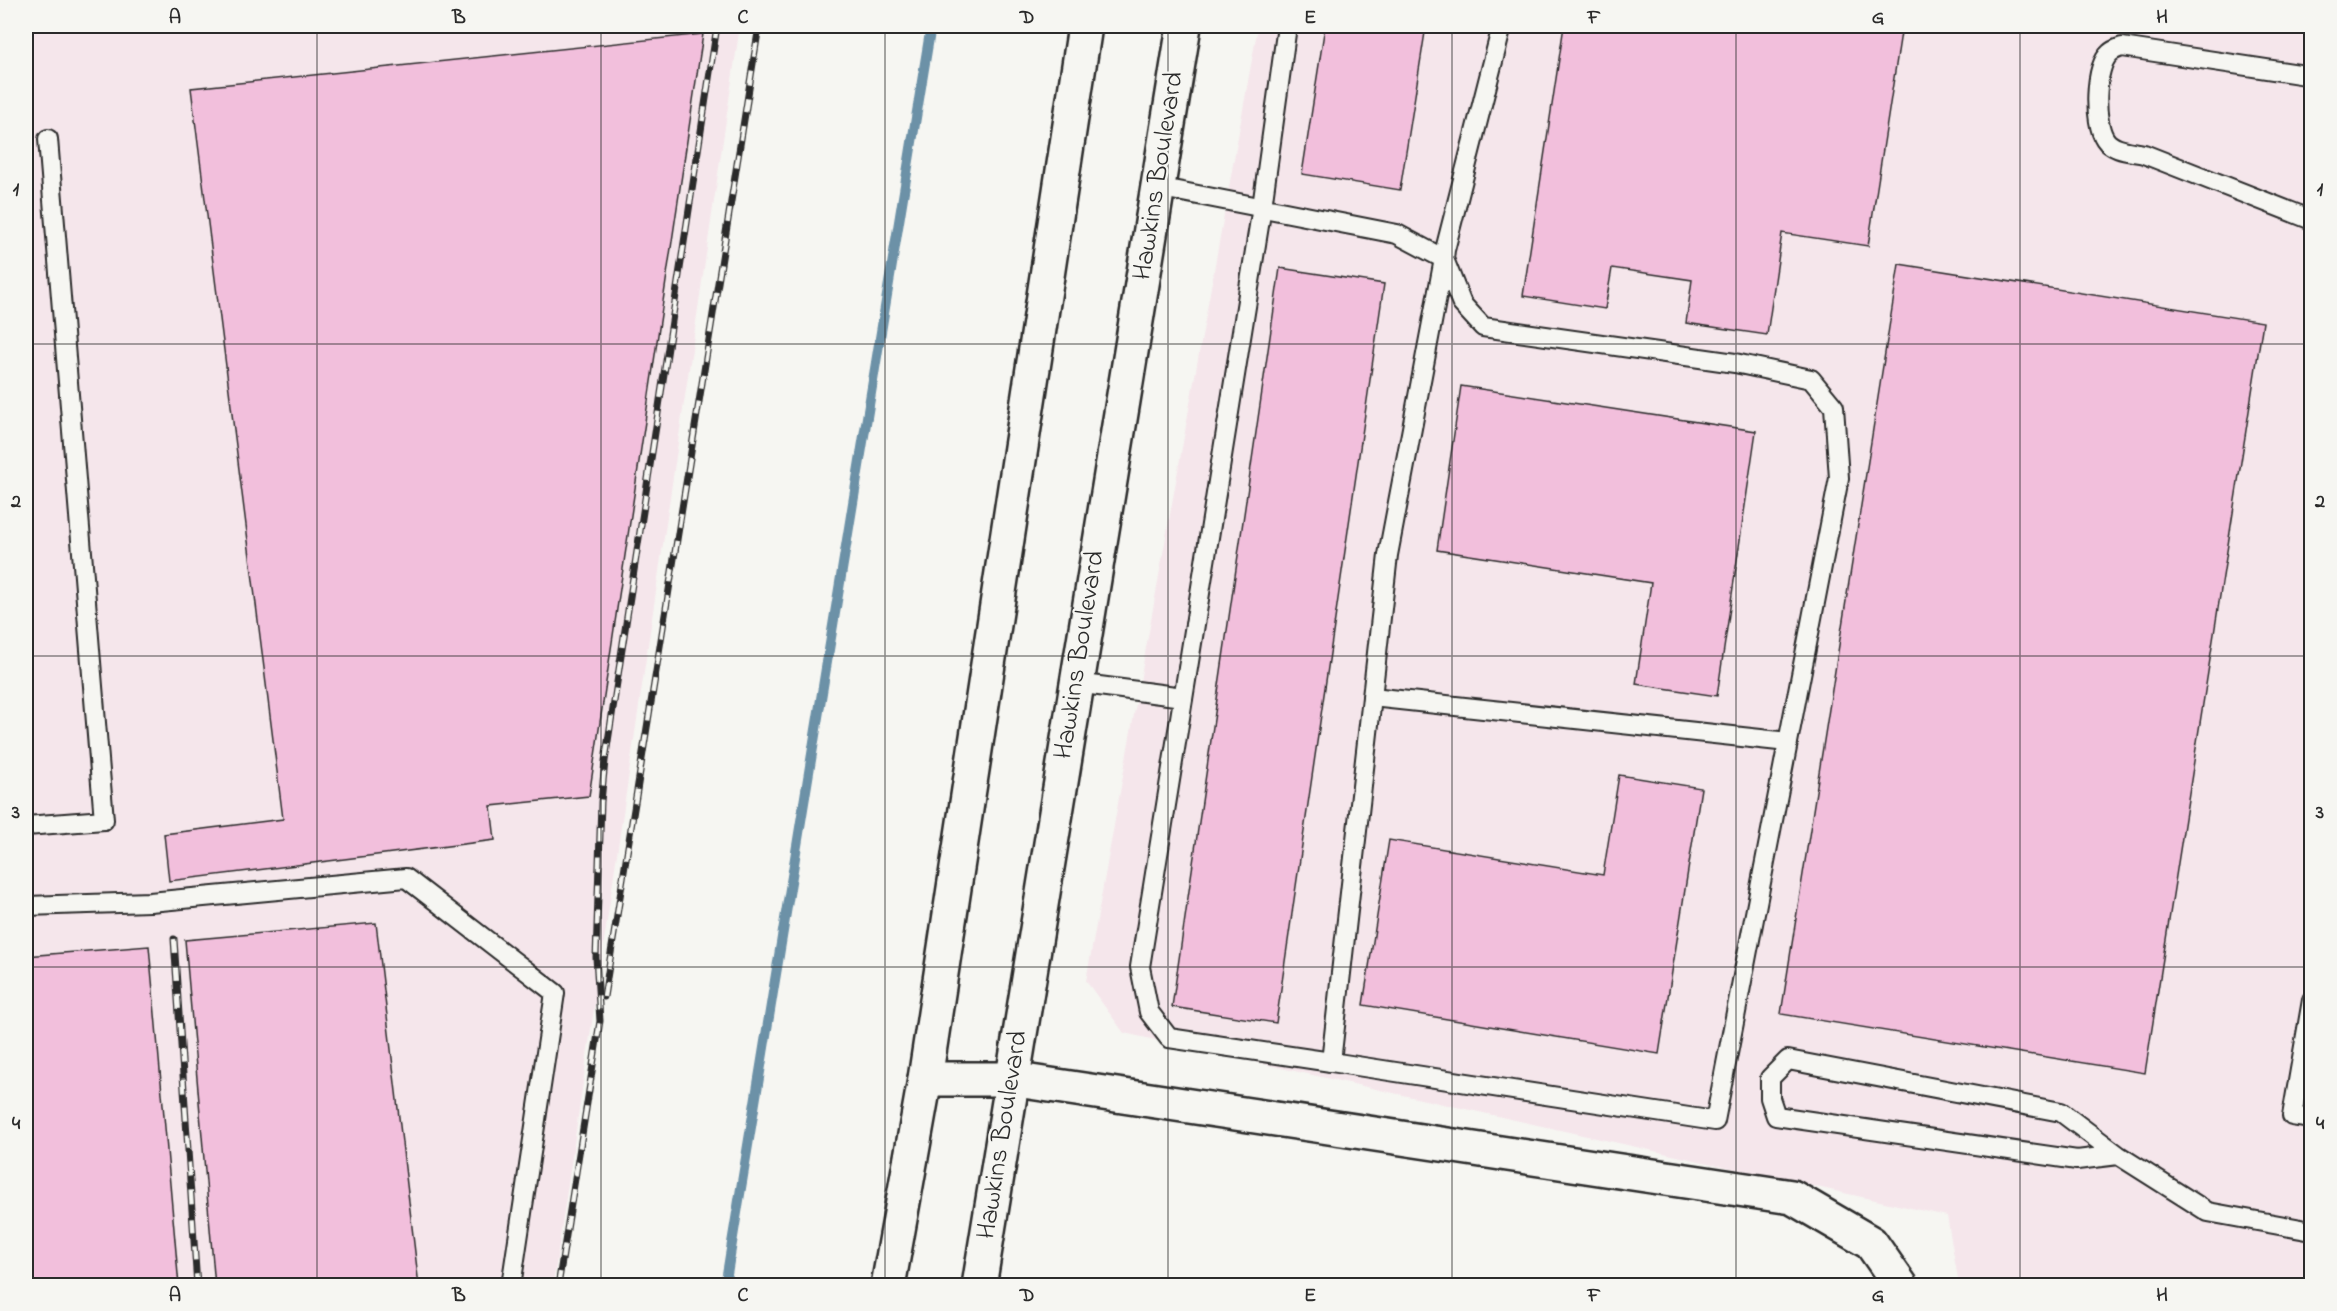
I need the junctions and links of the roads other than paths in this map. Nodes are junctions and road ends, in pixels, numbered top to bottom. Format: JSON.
{"nodes":[{"id":1,"x":1085,"y":26,"type":"edge"},
{"id":2,"x":1184,"y":26,"type":"edge"},
{"id":3,"x":1287,"y":26,"type":"edge"},
{"id":4,"x":1502,"y":26,"type":"edge"},
{"id":5,"x":2312,"y":76,"type":"edge"},
{"id":6,"x":48,"y":139,"type":"dead end"},
{"id":7,"x":1157,"y":187,"type":"junction"},
{"id":8,"x":1262,"y":207,"type":"junction"},
{"id":9,"x":2312,"y":220,"type":"edge"},
{"id":10,"x":1444,"y":259,"type":"junction"},
{"id":11,"x":1076,"y":683,"type":"junction"},
{"id":12,"x":1183,"y":697,"type":"junction"},
{"id":13,"x":1372,"y":697,"type":"junction"},
{"id":14,"x":1788,"y":742,"type":"junction"},
{"id":15,"x":26,"y":826,"type":"edge"},
{"id":16,"x":26,"y":906,"type":"edge"},
{"id":17,"x":2312,"y":1000,"type":"edge"},
{"id":18,"x":1331,"y":1062,"type":"junction"},
{"id":19,"x":925,"y":1079,"type":"junction"},
{"id":20,"x":1011,"y":1079,"type":"junction"},
{"id":21,"x":2312,"y":1119,"type":"edge"},
{"id":22,"x":2118,"y":1155,"type":"junction"},
{"id":23,"x":2312,"y":1231,"type":"edge"},
{"id":24,"x":511,"y":1286,"type":"edge"},
{"id":25,"x":888,"y":1286,"type":"edge"},
{"id":26,"x":979,"y":1286,"type":"edge"},
{"id":27,"x":1902,"y":1286,"type":"edge"}],
"edges":[{"from":1,"to":19,"type":"main road"},
{"from":2,"to":7,"type":"main road","name":"Hawkins Boulevard"},
{"from":3,"to":8,"type":"lane"},
{"from":4,"to":10,"type":"lane"},
{"from":5,"to":9,"type":"lane"},
{"from":6,"to":15,"type":"lane"},
{"from":7,"to":8,"type":"lane"},
{"from":7,"to":11,"type":"main road","name":"Hawkins Boulevard"},
{"from":8,"to":10,"type":"lane"},
{"from":8,"to":12,"type":"lane"},
{"from":10,"to":13,"type":"lane"},
{"from":10,"to":14,"type":"lane"},
{"from":11,"to":12,"type":"lane"},
{"from":11,"to":20,"type":"main road","name":"Hawkins Boulevard"},
{"from":12,"to":18,"type":"lane"},
{"from":13,"to":14,"type":"lane"},
{"from":13,"to":18,"type":"lane"},
{"from":14,"to":18,"type":"lane"},
{"from":16,"to":24,"type":"lane"},
{"from":17,"to":21,"type":"lane"},
{"from":19,"to":20,"type":"main road"},
{"from":19,"to":25,"type":"main road"},
{"from":20,"to":26,"type":"main road","name":"Hawkins Boulevard"},
{"from":20,"to":27,"type":"main road"},
{"from":22,"to":22,"type":"lane"},
{"from":22,"to":23,"type":"lane"}]}
